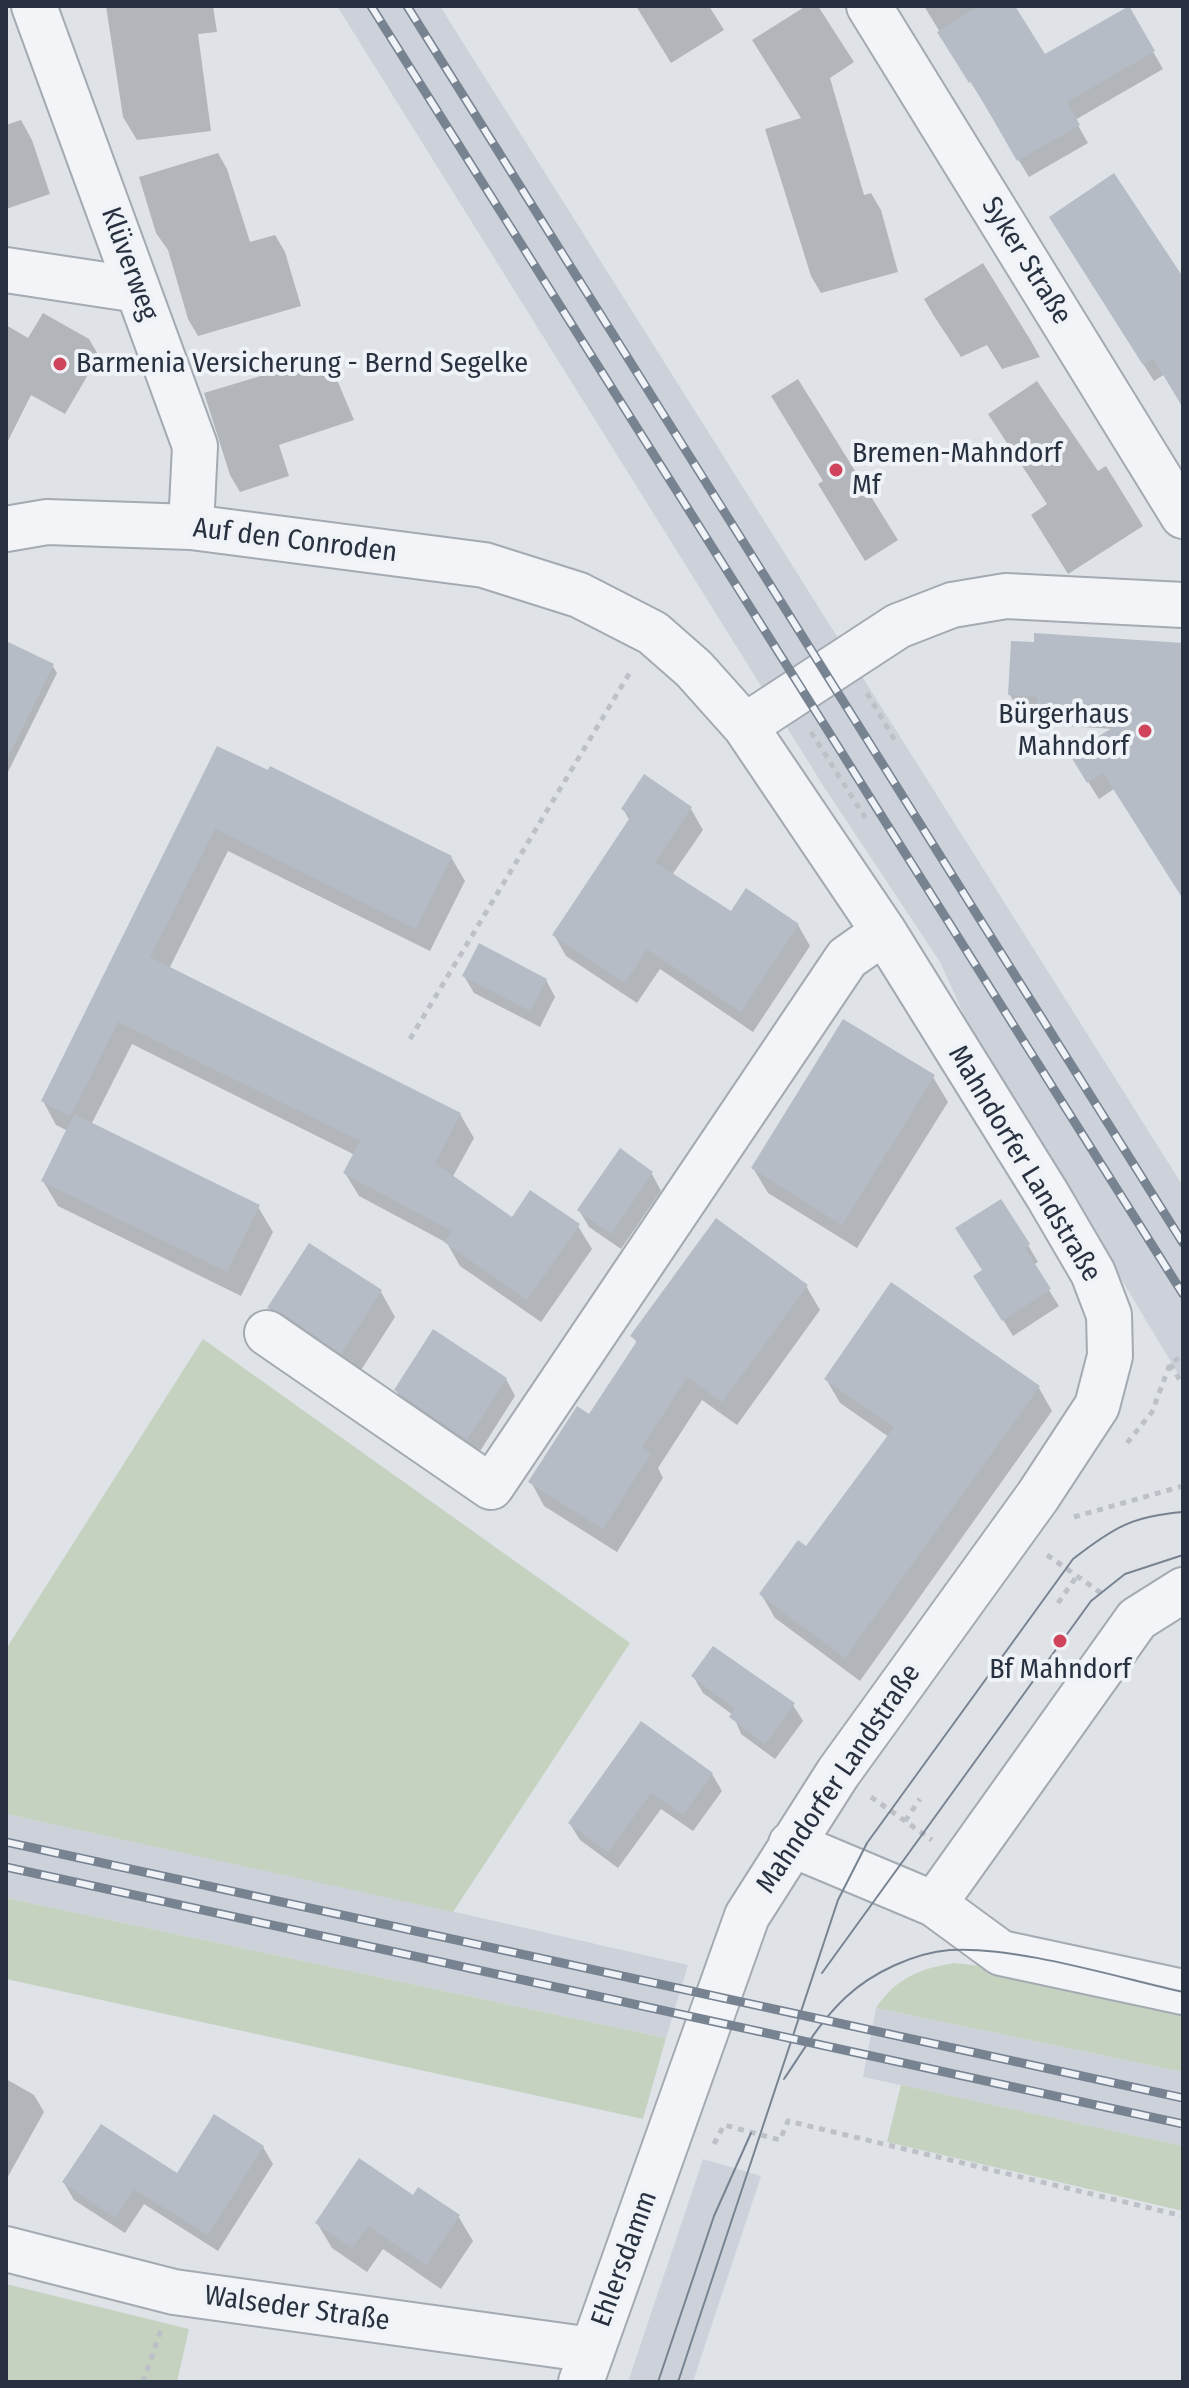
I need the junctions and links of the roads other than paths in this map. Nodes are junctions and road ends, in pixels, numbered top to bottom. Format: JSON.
{"nodes":[{"id":1,"x":34,"y":6,"type":"edge"},
{"id":2,"x":869,"y":6,"type":"edge"},
{"id":3,"x":6,"y":270,"type":"edge"},
{"id":4,"x":138,"y":290,"type":"junction"},
{"id":5,"x":1183,"y":516,"type":"edge"},
{"id":6,"x":191,"y":527,"type":"junction"},
{"id":7,"x":6,"y":529,"type":"edge"},
{"id":8,"x":579,"y":595,"type":"joint"},
{"id":9,"x":1183,"y":605,"type":"edge"},
{"id":10,"x":745,"y":726,"type":"junction"},
{"id":11,"x":884,"y":932,"type":"junction"},
{"id":12,"x":267,"y":1333,"type":"dead end"},
{"id":13,"x":1183,"y":1590,"type":"edge"},
{"id":14,"x":791,"y":1844,"type":"junction"},
{"id":15,"x":934,"y":1904,"type":"junction"},
{"id":16,"x":1183,"y":1992,"type":"edge"},
{"id":17,"x":670,"y":2136,"type":"joint"},
{"id":18,"x":6,"y":2249,"type":"edge"},
{"id":19,"x":586,"y":2366,"type":"edge"}],
"edges":[{"from":1,"to":4,"type":"street","name":"Klüverweg"},
{"from":2,"to":5,"type":"street","name":"Syker Straße"},
{"from":3,"to":4,"type":"street"},
{"from":4,"to":6,"type":"street","name":"Klüverweg"},
{"from":6,"to":7,"type":"street","name":"Auf den Conroden"},
{"from":6,"to":8,"type":"street","name":"Auf den Conroden"},
{"from":8,"to":10,"type":"street","name":"Mahndorfer Landstraße"},
{"from":9,"to":10,"type":"street"},
{"from":10,"to":11,"type":"street","name":"Mahndorfer Landstraße"},
{"from":11,"to":12,"type":"street"},
{"from":11,"to":14,"type":"street","name":"Mahndorfer Landstraße"},
{"from":13,"to":15,"type":"street"},
{"from":14,"to":15,"type":"street"},
{"from":14,"to":17,"type":"street","name":"Mahndorfer Landstraße"},
{"from":15,"to":16,"type":"street"},
{"from":17,"to":19,"type":"street","name":"Ehlersdamm"},
{"from":18,"to":19,"type":"street","name":"Walseder Straße"}]}
